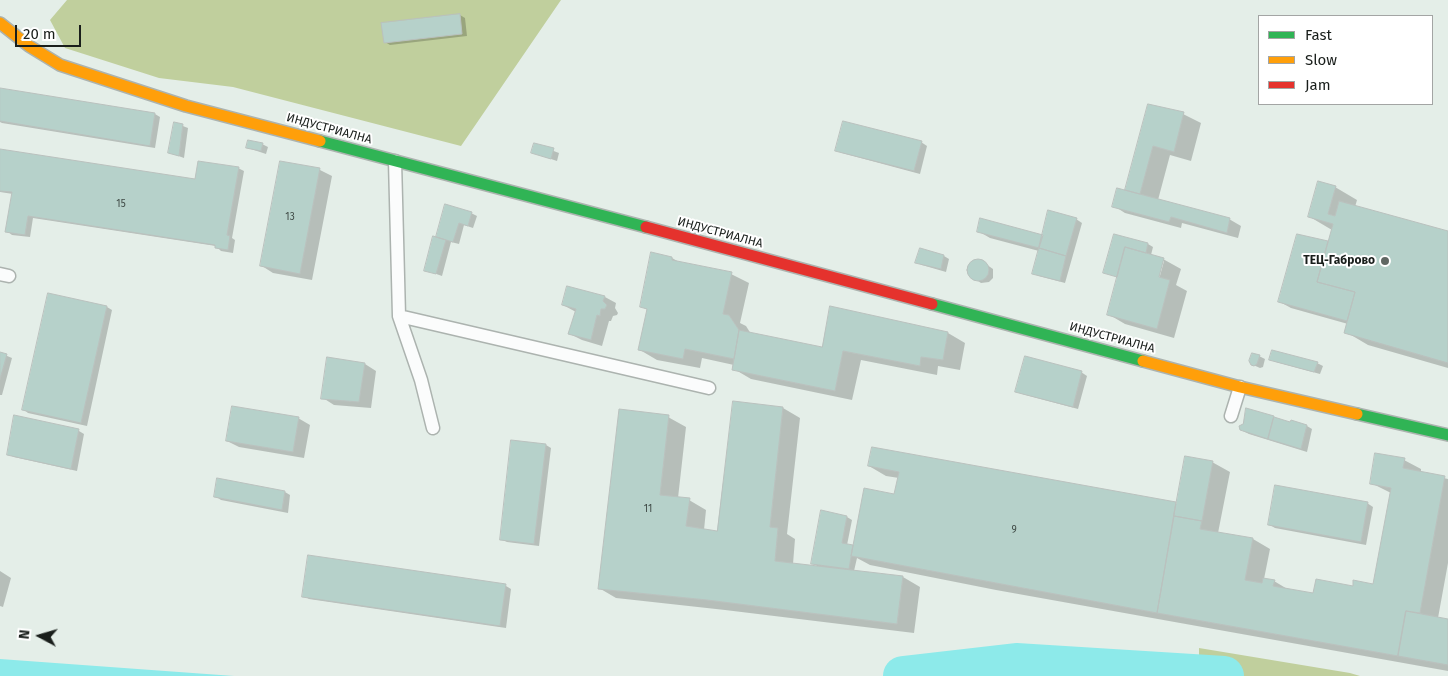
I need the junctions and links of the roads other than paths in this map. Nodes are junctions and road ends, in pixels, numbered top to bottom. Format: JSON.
{"nodes":[{"id":1,"x":0,"y":23,"type":"edge"},
{"id":2,"x":395,"y":161,"type":"junction"},
{"id":3,"x":399,"y":316,"type":"junction"},
{"id":4,"x":1240,"y":387,"type":"junction"},
{"id":5,"x":709,"y":388,"type":"dead end"},
{"id":6,"x":1231,"y":416,"type":"dead end"},
{"id":7,"x":433,"y":428,"type":"dead end"},
{"id":8,"x":1448,"y":435,"type":"edge"}],
"edges":[{"from":1,"to":2,"type":"street","name":"ИНДУСТРИАЛНА"},
{"from":2,"to":3,"type":"lane"},
{"from":2,"to":4,"type":"street","name":"ИНДУСТРИАЛНА"},
{"from":3,"to":5,"type":"lane"},
{"from":3,"to":7,"type":"lane"},
{"from":4,"to":6,"type":"lane"},
{"from":4,"to":8,"type":"street","name":"ИНДУСТРИАЛНА"}]}
